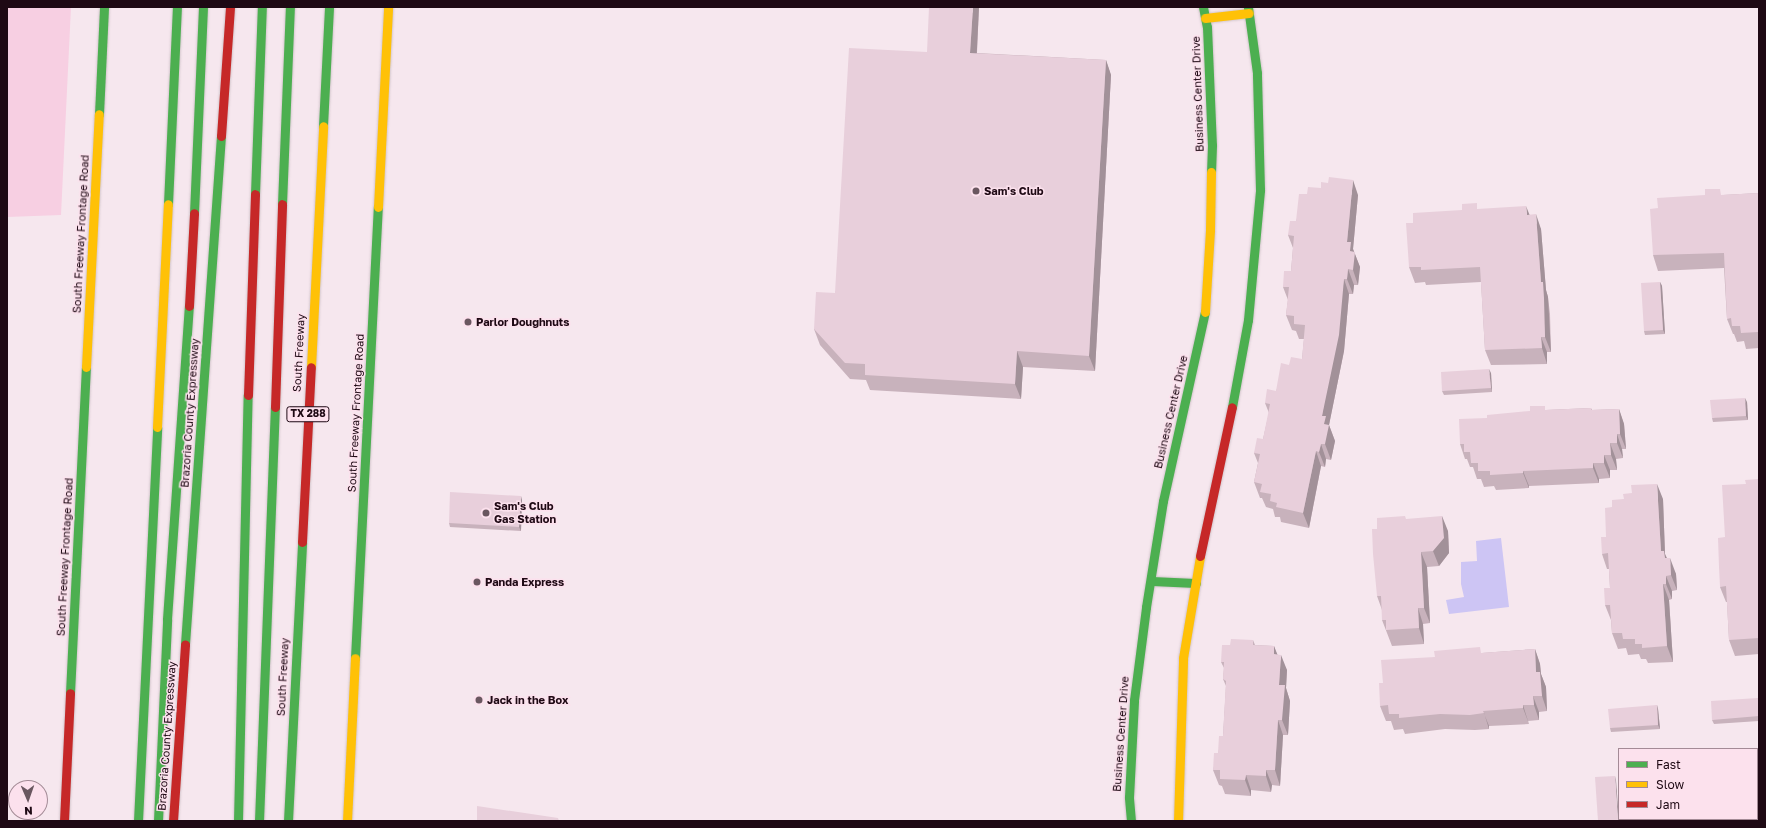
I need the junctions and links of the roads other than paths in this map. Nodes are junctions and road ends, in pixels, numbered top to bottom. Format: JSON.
{"nodes":[{"id":1,"x":104,"y":7,"type":"edge"},
{"id":2,"x":177,"y":7,"type":"edge"},
{"id":3,"x":203,"y":7,"type":"edge"},
{"id":4,"x":230,"y":7,"type":"edge"},
{"id":5,"x":262,"y":7,"type":"edge"},
{"id":6,"x":290,"y":7,"type":"edge"},
{"id":7,"x":329,"y":7,"type":"edge"},
{"id":8,"x":388,"y":7,"type":"edge"},
{"id":9,"x":1203,"y":7,"type":"edge"},
{"id":10,"x":1249,"y":10,"type":"edge"},
{"id":11,"x":1205,"y":18,"type":"junction"},
{"id":12,"x":1151,"y":581,"type":"junction"},
{"id":13,"x":1196,"y":583,"type":"junction"},
{"id":14,"x":64,"y":821,"type":"edge"},
{"id":15,"x":138,"y":821,"type":"edge"},
{"id":16,"x":158,"y":821,"type":"edge"},
{"id":17,"x":173,"y":821,"type":"edge"},
{"id":18,"x":238,"y":821,"type":"edge"},
{"id":19,"x":258,"y":821,"type":"edge"},
{"id":20,"x":288,"y":821,"type":"edge"},
{"id":21,"x":347,"y":821,"type":"edge"},
{"id":22,"x":1131,"y":821,"type":"edge"},
{"id":23,"x":1178,"y":821,"type":"edge"}],
"edges":[{"from":1,"to":14,"type":"main road","name":"South Freeway Frontage Road"},
{"from":2,"to":15,"type":"main road"},
{"from":3,"to":16,"type":"main road"},
{"from":4,"to":17,"type":"main road","name":"Brazoria County Expressway"},
{"from":5,"to":18,"type":"main road"},
{"from":6,"to":19,"type":"main road"},
{"from":7,"to":20,"type":"main road","name":"South Freeway","number":"TX 288"},
{"from":8,"to":21,"type":"main road","name":"South Freeway Frontage Road"},
{"from":9,"to":11,"type":"main road","name":"Business Center Drive"},
{"from":10,"to":11,"type":"main road"},
{"from":10,"to":13,"type":"main road"},
{"from":11,"to":12,"type":"main road","name":"Business Center Drive"},
{"from":12,"to":13,"type":"main road"},
{"from":12,"to":22,"type":"main road","name":"Business Center Drive"},
{"from":13,"to":23,"type":"main road"}]}
